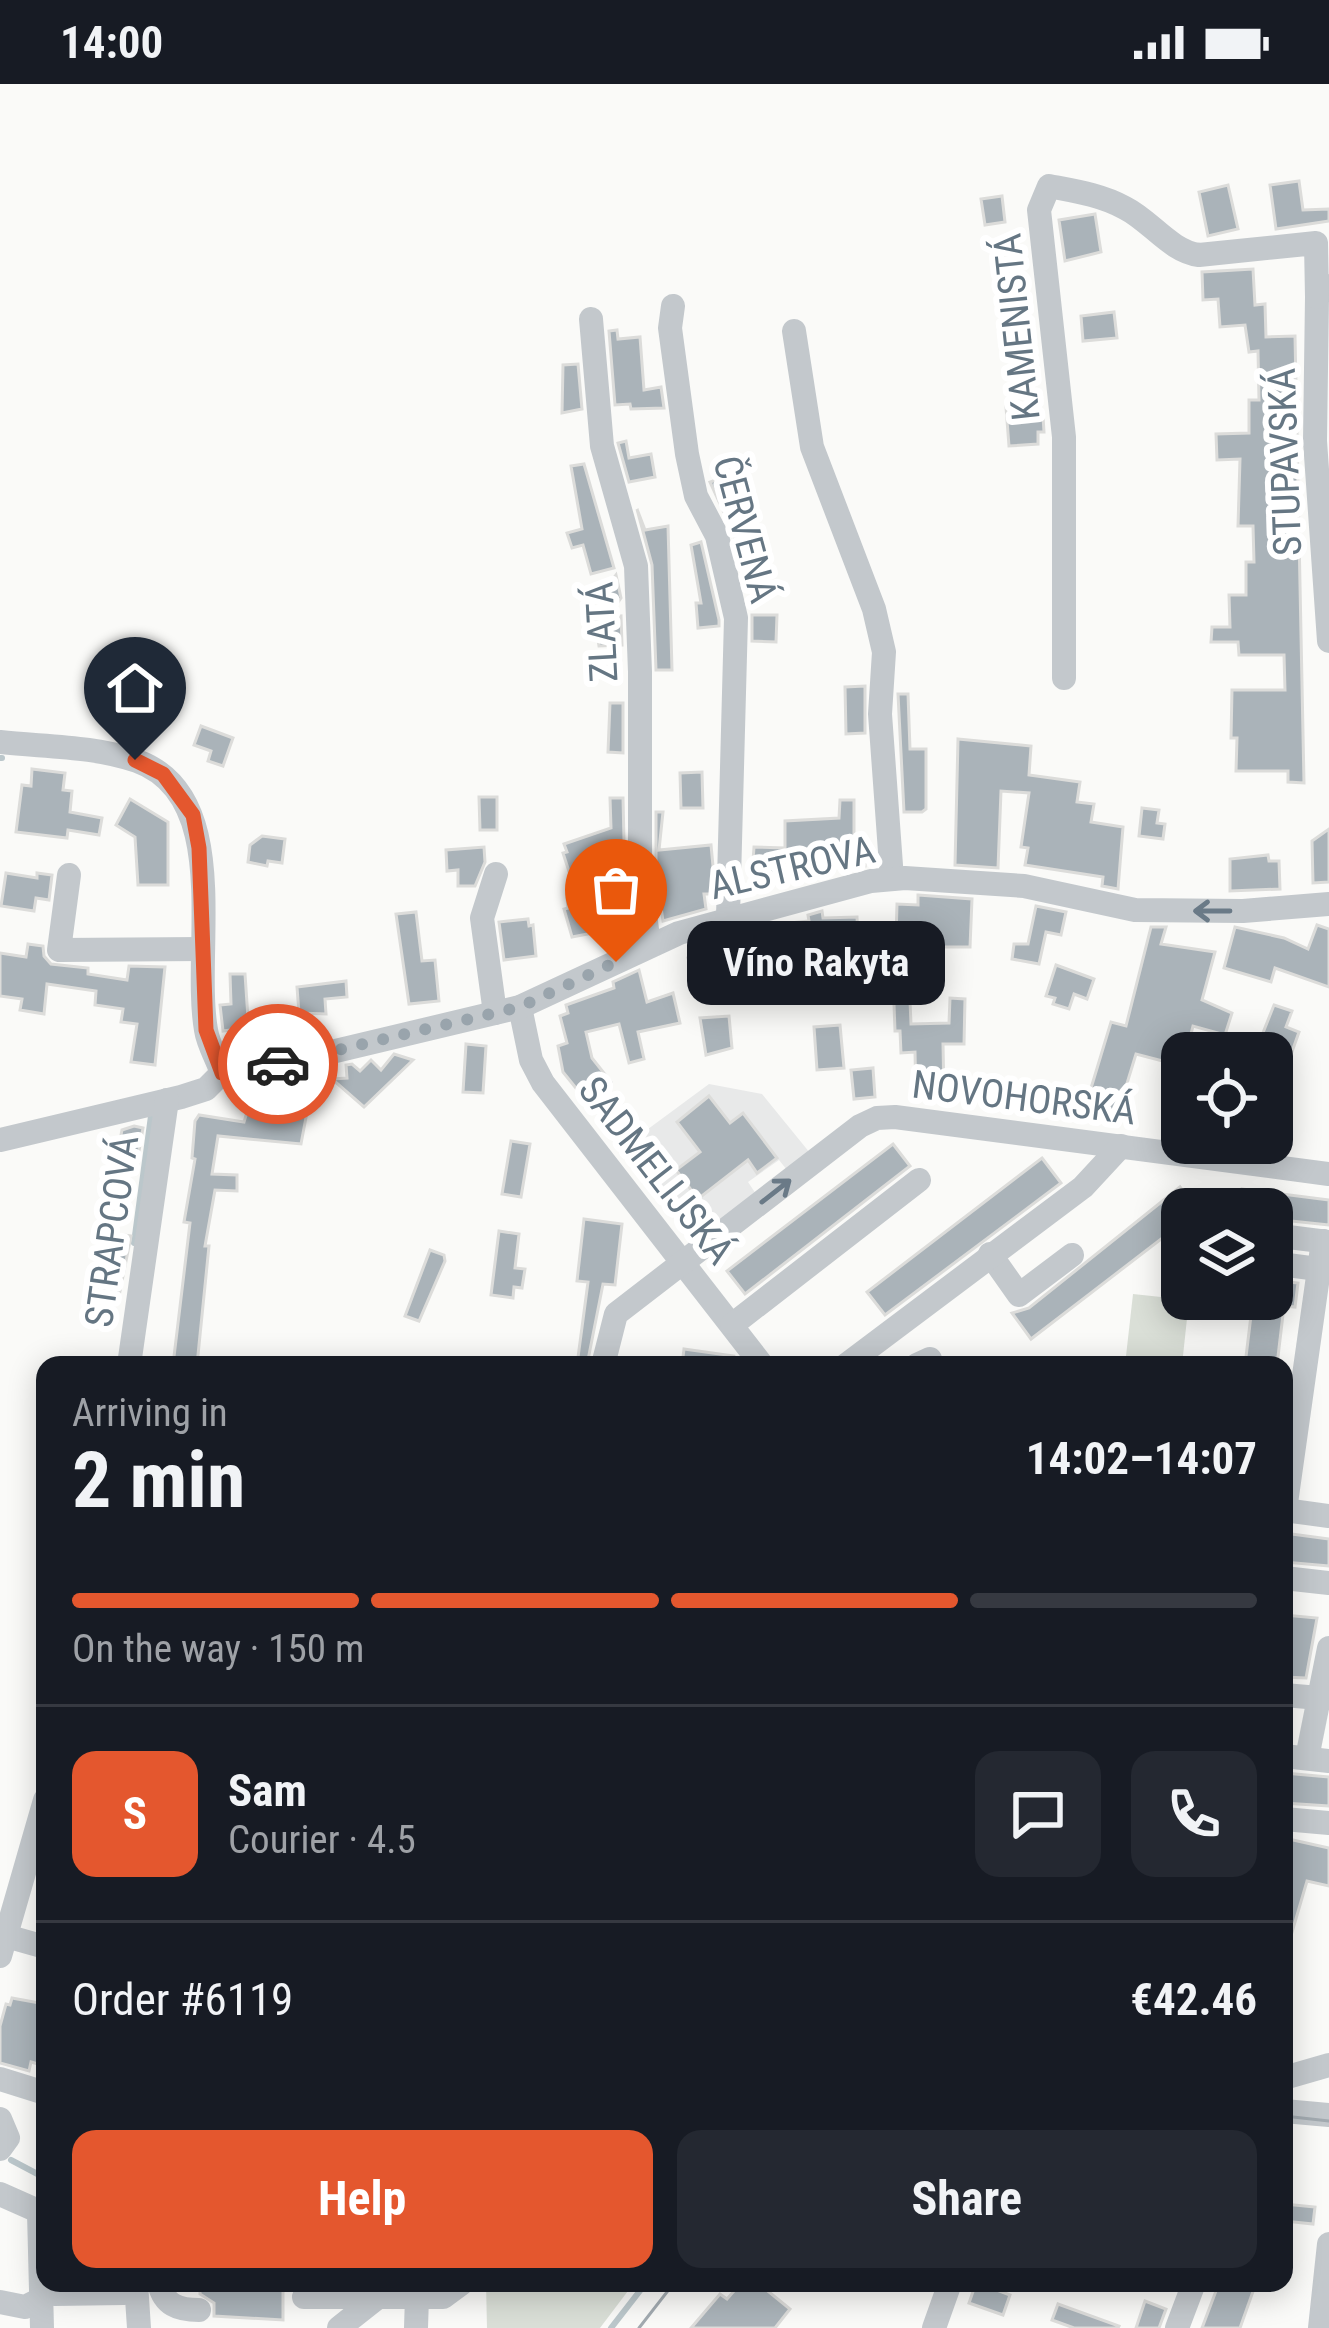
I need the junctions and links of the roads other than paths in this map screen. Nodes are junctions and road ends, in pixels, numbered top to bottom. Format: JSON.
{"nodes":[{"id":1,"x":1316,"y":243,"type":"joint"},
{"id":2,"x":1323,"y":291,"type":"edge"},
{"id":3,"x":673,"y":306,"type":"dead end"},
{"id":4,"x":591,"y":319,"type":"dead end"},
{"id":5,"x":794,"y":331,"type":"dead end"},
{"id":6,"x":1329,"y":640,"type":"edge"},
{"id":7,"x":1064,"y":678,"type":"dead end"},
{"id":8,"x":0,"y":742,"type":"edge"},
{"id":9,"x":496,"y":874,"type":"dead end"},
{"id":10,"x":69,"y":875,"type":"dead end"},
{"id":11,"x":892,"y":879,"type":"junction"},
{"id":12,"x":1329,"y":904,"type":"edge"},
{"id":13,"x":728,"y":917,"type":"junction"},
{"id":14,"x":649,"y":945,"type":"junction"},
{"id":15,"x":202,"y":949,"type":"junction"},
{"id":16,"x":508,"y":1010,"type":"junction"},
{"id":17,"x":222,"y":1073,"type":"junction"},
{"id":18,"x":166,"y":1100,"type":"junction"},
{"id":19,"x":0,"y":1140,"type":"edge"},
{"id":20,"x":1121,"y":1146,"type":"junction"},
{"id":21,"x":1329,"y":1174,"type":"edge"},
{"id":22,"x":919,"y":1180,"type":"dead end"},
{"id":23,"x":1293,"y":1244,"type":"edge"},
{"id":24,"x":990,"y":1254,"type":"junction"},
{"id":25,"x":1072,"y":1255,"type":"dead end"},
{"id":26,"x":1324,"y":1257,"type":"edge"},
{"id":27,"x":1293,"y":1261,"type":"edge"},
{"id":28,"x":684,"y":1262,"type":"junction"},
{"id":29,"x":733,"y":1325,"type":"junction"},
{"id":30,"x":130,"y":1356,"type":"edge"},
{"id":31,"x":605,"y":1356,"type":"edge"},
{"id":32,"x":755,"y":1356,"type":"edge"},
{"id":33,"x":858,"y":1356,"type":"edge"},
{"id":34,"x":1293,"y":1458,"type":"edge"},
{"id":35,"x":1293,"y":1511,"type":"edge"},
{"id":36,"x":1329,"y":1516,"type":"edge"},
{"id":37,"x":1293,"y":1579,"type":"edge"},
{"id":38,"x":1329,"y":1583,"type":"edge"},
{"id":39,"x":1329,"y":1648,"type":"edge"},
{"id":40,"x":1293,"y":1696,"type":"edge"},
{"id":41,"x":1318,"y":1698,"type":"junction"},
{"id":42,"x":1307,"y":1758,"type":"edge"},
{"id":43,"x":1293,"y":1820,"type":"edge"},
{"id":44,"x":1329,"y":1823,"type":"edge"},
{"id":45,"x":36,"y":1831,"type":"edge"},
{"id":46,"x":3,"y":1946,"type":"edge"},
{"id":47,"x":36,"y":1947,"type":"edge"},
{"id":48,"x":1293,"y":2062,"type":"edge"},
{"id":49,"x":1324,"y":2066,"type":"edge"},
{"id":50,"x":1293,"y":2075,"type":"edge"},
{"id":51,"x":0,"y":2079,"type":"edge"},
{"id":52,"x":36,"y":2089,"type":"edge"},
{"id":53,"x":1293,"y":2111,"type":"edge"},
{"id":54,"x":1329,"y":2116,"type":"edge"},
{"id":55,"x":0,"y":2119,"type":"edge"},
{"id":56,"x":0,"y":2149,"type":"edge"},
{"id":57,"x":0,"y":2194,"type":"edge"},
{"id":58,"x":36,"y":2210,"type":"edge"},
{"id":59,"x":1329,"y":2244,"type":"edge"},
{"id":60,"x":41,"y":2292,"type":"junction"},
{"id":61,"x":79,"y":2292,"type":"edge"},
{"id":62,"x":131,"y":2292,"type":"edge"},
{"id":63,"x":162,"y":2292,"type":"edge"},
{"id":64,"x":450,"y":2292,"type":"edge"},
{"id":65,"x":947,"y":2292,"type":"edge"},
{"id":66,"x":1191,"y":2292,"type":"edge"},
{"id":67,"x":417,"y":2296,"type":"junction"},
{"id":68,"x":304,"y":2297,"type":"dead end"},
{"id":69,"x":378,"y":2297,"type":"junction"},
{"id":70,"x":0,"y":2302,"type":"edge"},
{"id":71,"x":199,"y":2310,"type":"dead end"},
{"id":72,"x":42,"y":2328,"type":"edge"},
{"id":73,"x":139,"y":2328,"type":"edge"},
{"id":74,"x":339,"y":2328,"type":"edge"},
{"id":75,"x":416,"y":2328,"type":"edge"},
{"id":76,"x":934,"y":2328,"type":"edge"},
{"id":77,"x":1178,"y":2328,"type":"edge"},
{"id":78,"x":1320,"y":2328,"type":"edge"}],
"edges":[{"from":1,"to":2,"type":"street","name":"STUPAVSKÁ"},
{"from":1,"to":7,"type":"street","name":"KAMENISTÁ"},
{"from":2,"to":6,"type":"street","name":"STUPAVSKÁ"},
{"from":3,"to":13,"type":"street","name":"ČERVENÁ"},
{"from":4,"to":14,"type":"street","name":"ZLATÁ"},
{"from":5,"to":11,"type":"street"},
{"from":8,"to":15,"type":"street"},
{"from":9,"to":16,"type":"street","name":"SADMELIJSKÁ"},
{"from":10,"to":15,"type":"street"},
{"from":12,"to":11,"type":"street","name":"ALSTROVA","one_way":true},
{"from":11,"to":13,"type":"street","name":"ALSTROVA"},
{"from":13,"to":14,"type":"street","name":"ALSTROVA"},
{"from":14,"to":16,"type":"street","name":"ALSTROVA"},
{"from":15,"to":17,"type":"street"},
{"from":16,"to":17,"type":"street","name":"ALSTROVA"},
{"from":16,"to":28,"type":"street","name":"SADMELIJSKÁ"},
{"from":17,"to":18,"type":"street","name":"STRAPCOVÁ"},
{"from":18,"to":19,"type":"street"},
{"from":18,"to":30,"type":"street","name":"STRAPCOVÁ"},
{"from":20,"to":21,"type":"street","name":"NOVOHORSKÁ"},
{"from":20,"to":24,"type":"street"},
{"from":28,"to":20,"type":"street","name":"NOVOHORSKÁ","one_way":true},
{"from":22,"to":29,"type":"street"},
{"from":23,"to":26,"type":"street"},
{"from":24,"to":25,"type":"street"},
{"from":24,"to":33,"type":"street"},
{"from":26,"to":27,"type":"street"},
{"from":26,"to":34,"type":"street"},
{"from":28,"to":29,"type":"street","name":"SADMELIJSKÁ"},
{"from":28,"to":31,"type":"street","name":"NOVOHORSKÁ"},
{"from":29,"to":32,"type":"street","name":"SADMELIJSKÁ"},
{"from":35,"to":36,"type":"street"},
{"from":37,"to":38,"type":"street"},
{"from":39,"to":41,"type":"street"},
{"from":40,"to":41,"type":"street"},
{"from":41,"to":42,"type":"street"},
{"from":43,"to":44,"type":"street"},
{"from":45,"to":46,"type":"street"},
{"from":46,"to":47,"type":"street"},
{"from":48,"to":49,"type":"street"},
{"from":49,"to":50,"type":"street"},
{"from":51,"to":52,"type":"street"},
{"from":53,"to":54,"type":"street"},
{"from":55,"to":56,"type":"street"},
{"from":57,"to":58,"type":"street"},
{"from":59,"to":78,"type":"street"},
{"from":60,"to":61,"type":"street"},
{"from":60,"to":70,"type":"street"},
{"from":60,"to":72,"type":"street"},
{"from":62,"to":73,"type":"street"},
{"from":63,"to":71,"type":"street"},
{"from":64,"to":67,"type":"street"},
{"from":65,"to":76,"type":"street"},
{"from":66,"to":77,"type":"street"},
{"from":67,"to":69,"type":"street"},
{"from":67,"to":75,"type":"street"},
{"from":68,"to":69,"type":"street"},
{"from":69,"to":74,"type":"street"}]}
